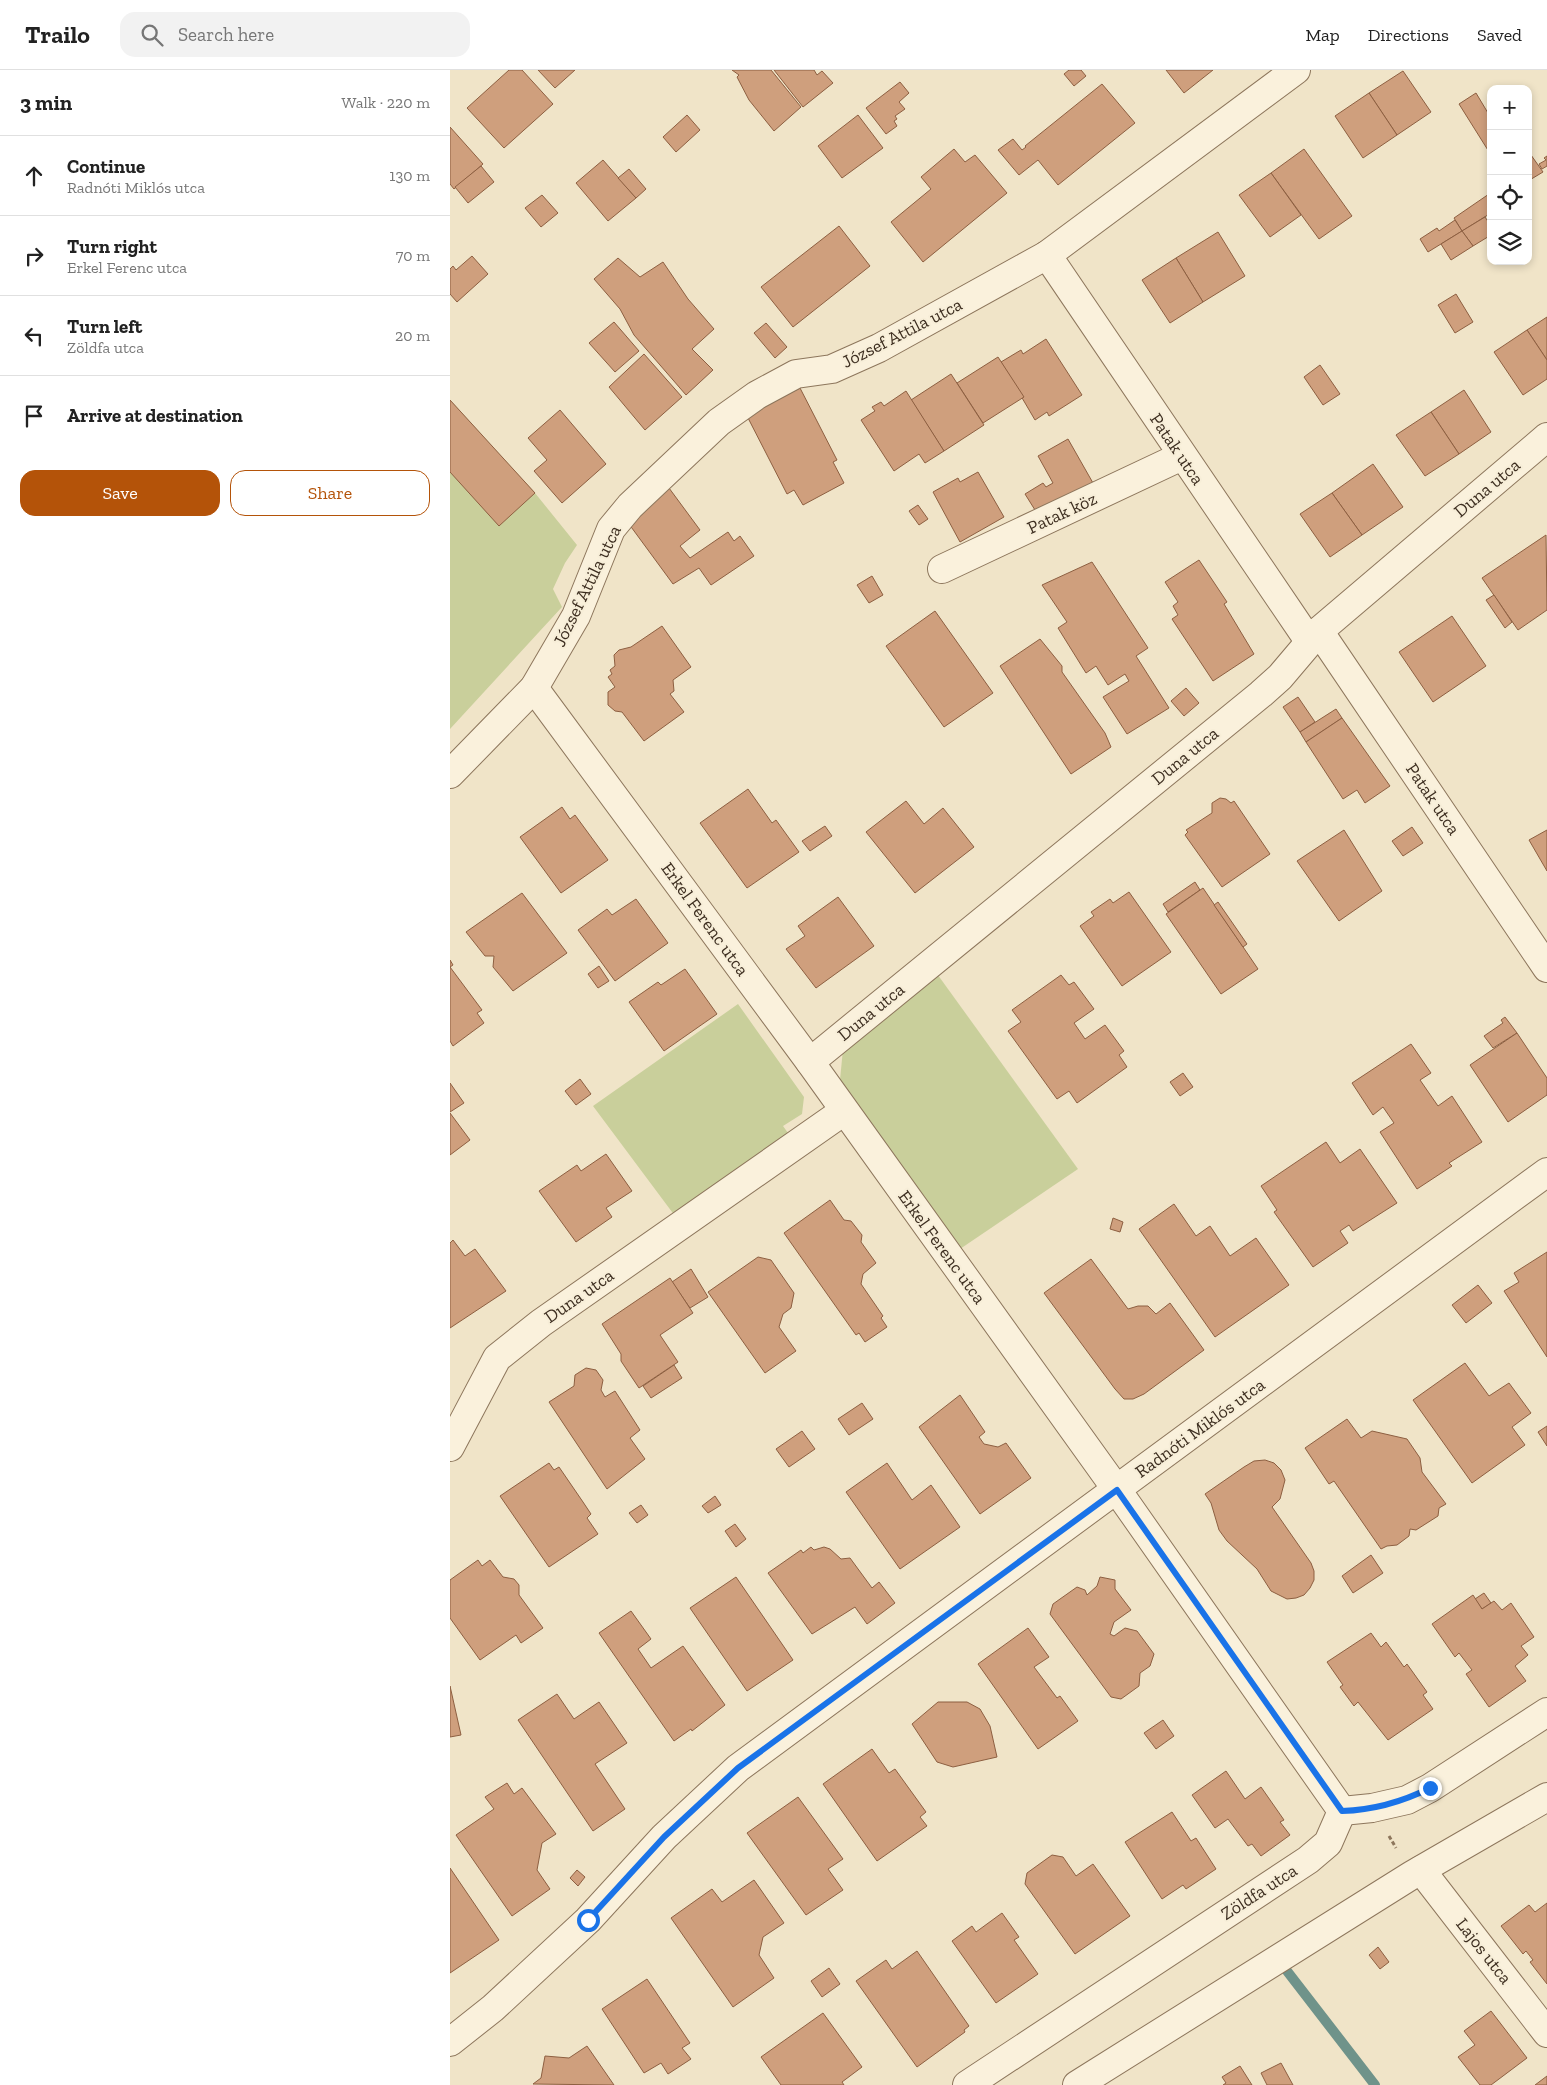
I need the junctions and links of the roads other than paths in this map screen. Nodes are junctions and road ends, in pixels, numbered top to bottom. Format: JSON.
{"nodes":[{"id":1,"x":1296,"y":70,"type":"edge"},
{"id":2,"x":1047,"y":256,"type":"junction"},
{"id":3,"x":1547,"y":437,"type":"edge"},
{"id":4,"x":1182,"y":456,"type":"junction"},
{"id":5,"x":942,"y":569,"type":"dead end"},
{"id":6,"x":1314,"y":636,"type":"junction"},
{"id":7,"x":534,"y":688,"type":"junction"},
{"id":8,"x":450,"y":774,"type":"edge"},
{"id":9,"x":1547,"y":968,"type":"edge"},
{"id":10,"x":810,"y":1062,"type":"junction"},
{"id":11,"x":844,"y":1111,"type":"junction"},
{"id":12,"x":1547,"y":1172,"type":"edge"},
{"id":13,"x":450,"y":1447,"type":"edge"},
{"id":14,"x":1117,"y":1490,"type":"junction"},
{"id":15,"x":1547,"y":1712,"type":"edge"},
{"id":16,"x":1547,"y":1797,"type":"edge"},
{"id":17,"x":1342,"y":1811,"type":"junction"},
{"id":18,"x":1417,"y":1873,"type":"junction"},
{"id":19,"x":1547,"y":2033,"type":"edge"},
{"id":20,"x":450,"y":2042,"type":"edge"},
{"id":21,"x":967,"y":2085,"type":"edge"},
{"id":22,"x":1077,"y":2085,"type":"edge"}],
"edges":[{"from":1,"to":2,"type":"street","name":"József Attila utca"},
{"from":2,"to":4,"type":"street","name":"Patak utca"},
{"from":2,"to":7,"type":"street","name":"József Attila utca"},
{"from":3,"to":6,"type":"street","name":"Duna utca"},
{"from":4,"to":5,"type":"street","name":"Patak köz"},
{"from":4,"to":6,"type":"street","name":"Patak utca"},
{"from":6,"to":9,"type":"street","name":"Patak utca"},
{"from":6,"to":10,"type":"street","name":"Duna utca"},
{"from":7,"to":8,"type":"street","name":"József Attila utca"},
{"from":7,"to":10,"type":"street","name":"Erkel Ferenc utca"},
{"from":10,"to":11,"type":"street","name":"Erkel Ferenc utca"},
{"from":11,"to":13,"type":"street","name":"Duna utca"},
{"from":11,"to":14,"type":"street","name":"Erkel Ferenc utca"},
{"from":12,"to":14,"type":"street","name":"Radnóti Miklós utca"},
{"from":14,"to":17,"type":"street","name":"Erkel Ferenc utca"},
{"from":14,"to":20,"type":"street","name":"Radnóti Miklós utca"},
{"from":15,"to":17,"type":"street"},
{"from":16,"to":18,"type":"street"},
{"from":17,"to":21,"type":"street","name":"Zöldfa utca"},
{"from":18,"to":19,"type":"street","name":"Lajos utca"},
{"from":18,"to":22,"type":"street"}]}
